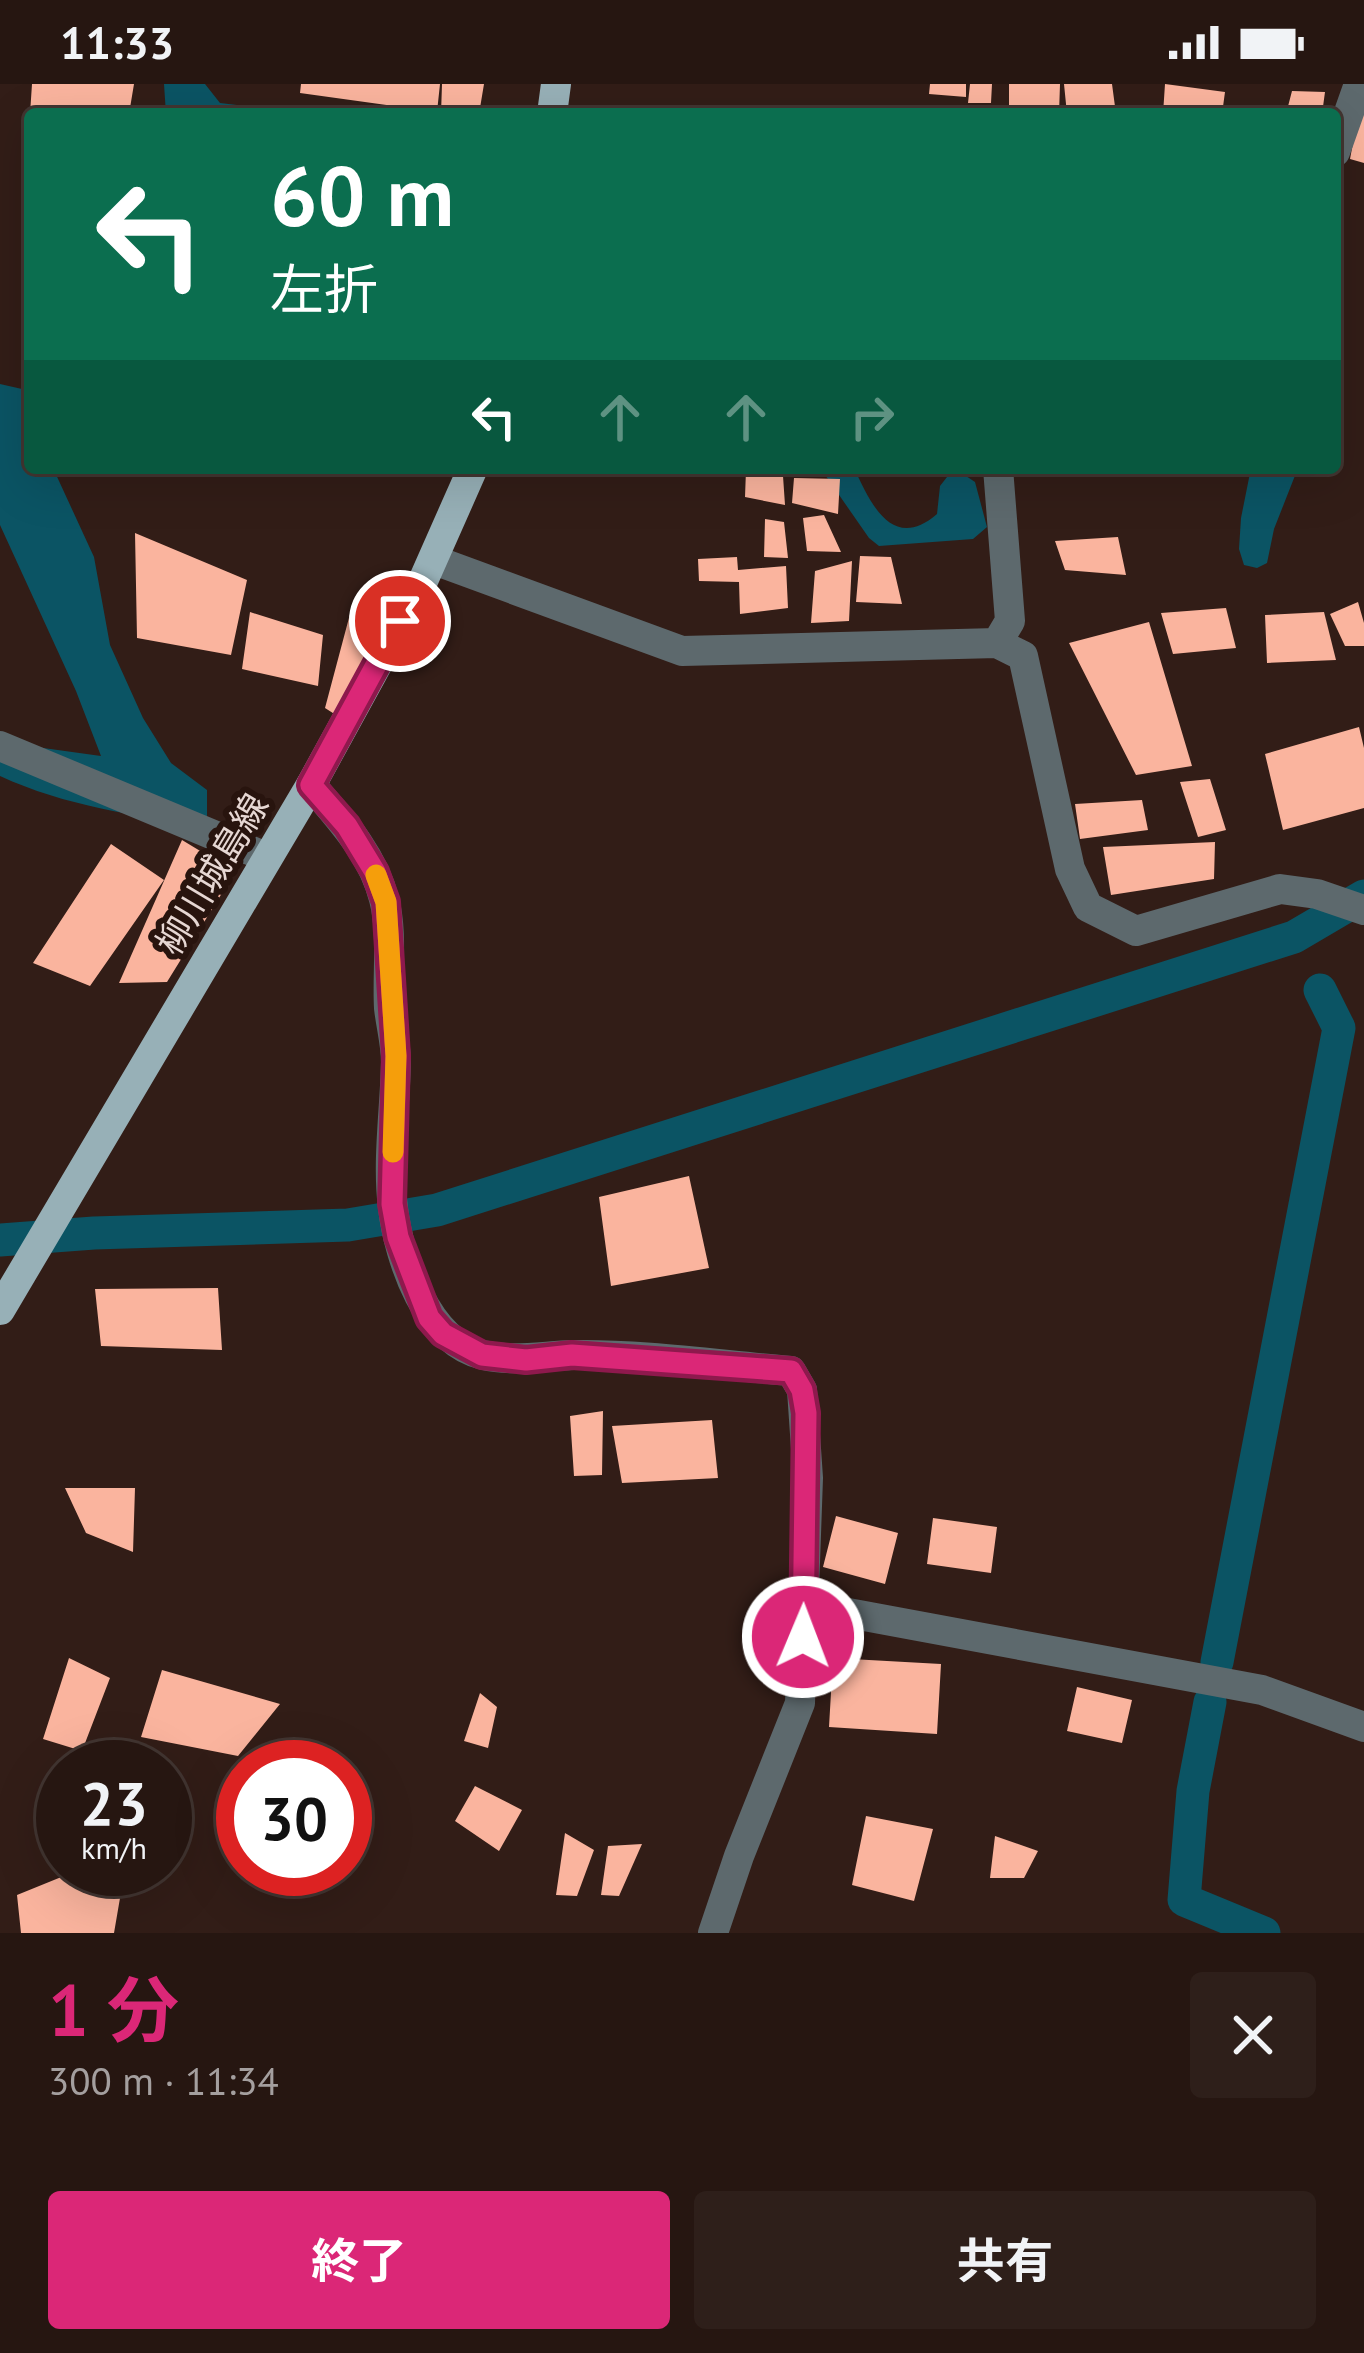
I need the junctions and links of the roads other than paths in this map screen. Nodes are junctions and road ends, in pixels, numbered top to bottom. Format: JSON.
{"nodes":[{"id":1,"x":1359,"y":84,"type":"edge"},
{"id":2,"x":1341,"y":135,"type":"edge"},
{"id":3,"x":470,"y":474,"type":"edge"},
{"id":4,"x":998,"y":474,"type":"edge"},
{"id":5,"x":434,"y":560,"type":"junction"},
{"id":6,"x":997,"y":643,"type":"junction"},
{"id":7,"x":0,"y":746,"type":"edge"},
{"id":8,"x":311,"y":785,"type":"junction"},
{"id":9,"x":266,"y":856,"type":"junction"},
{"id":10,"x":1364,"y":910,"type":"edge"},
{"id":11,"x":0,"y":1310,"type":"edge"},
{"id":12,"x":805,"y":1604,"type":"junction"},
{"id":13,"x":1364,"y":1727,"type":"edge"},
{"id":14,"x":713,"y":1933,"type":"edge"}],
"edges":[{"from":1,"to":2,"type":"street"},
{"from":3,"to":5,"type":"main road","name":"柳川城島線"},
{"from":4,"to":6,"type":"street"},
{"from":5,"to":6,"type":"street"},
{"from":5,"to":8,"type":"main road","name":"柳川城島線"},
{"from":6,"to":10,"type":"street"},
{"from":7,"to":9,"type":"street"},
{"from":8,"to":9,"type":"main road","name":"柳川城島線"},
{"from":8,"to":12,"type":"street"},
{"from":9,"to":11,"type":"main road","name":"柳川城島線"},
{"from":12,"to":13,"type":"street"},
{"from":12,"to":14,"type":"street"}]}
